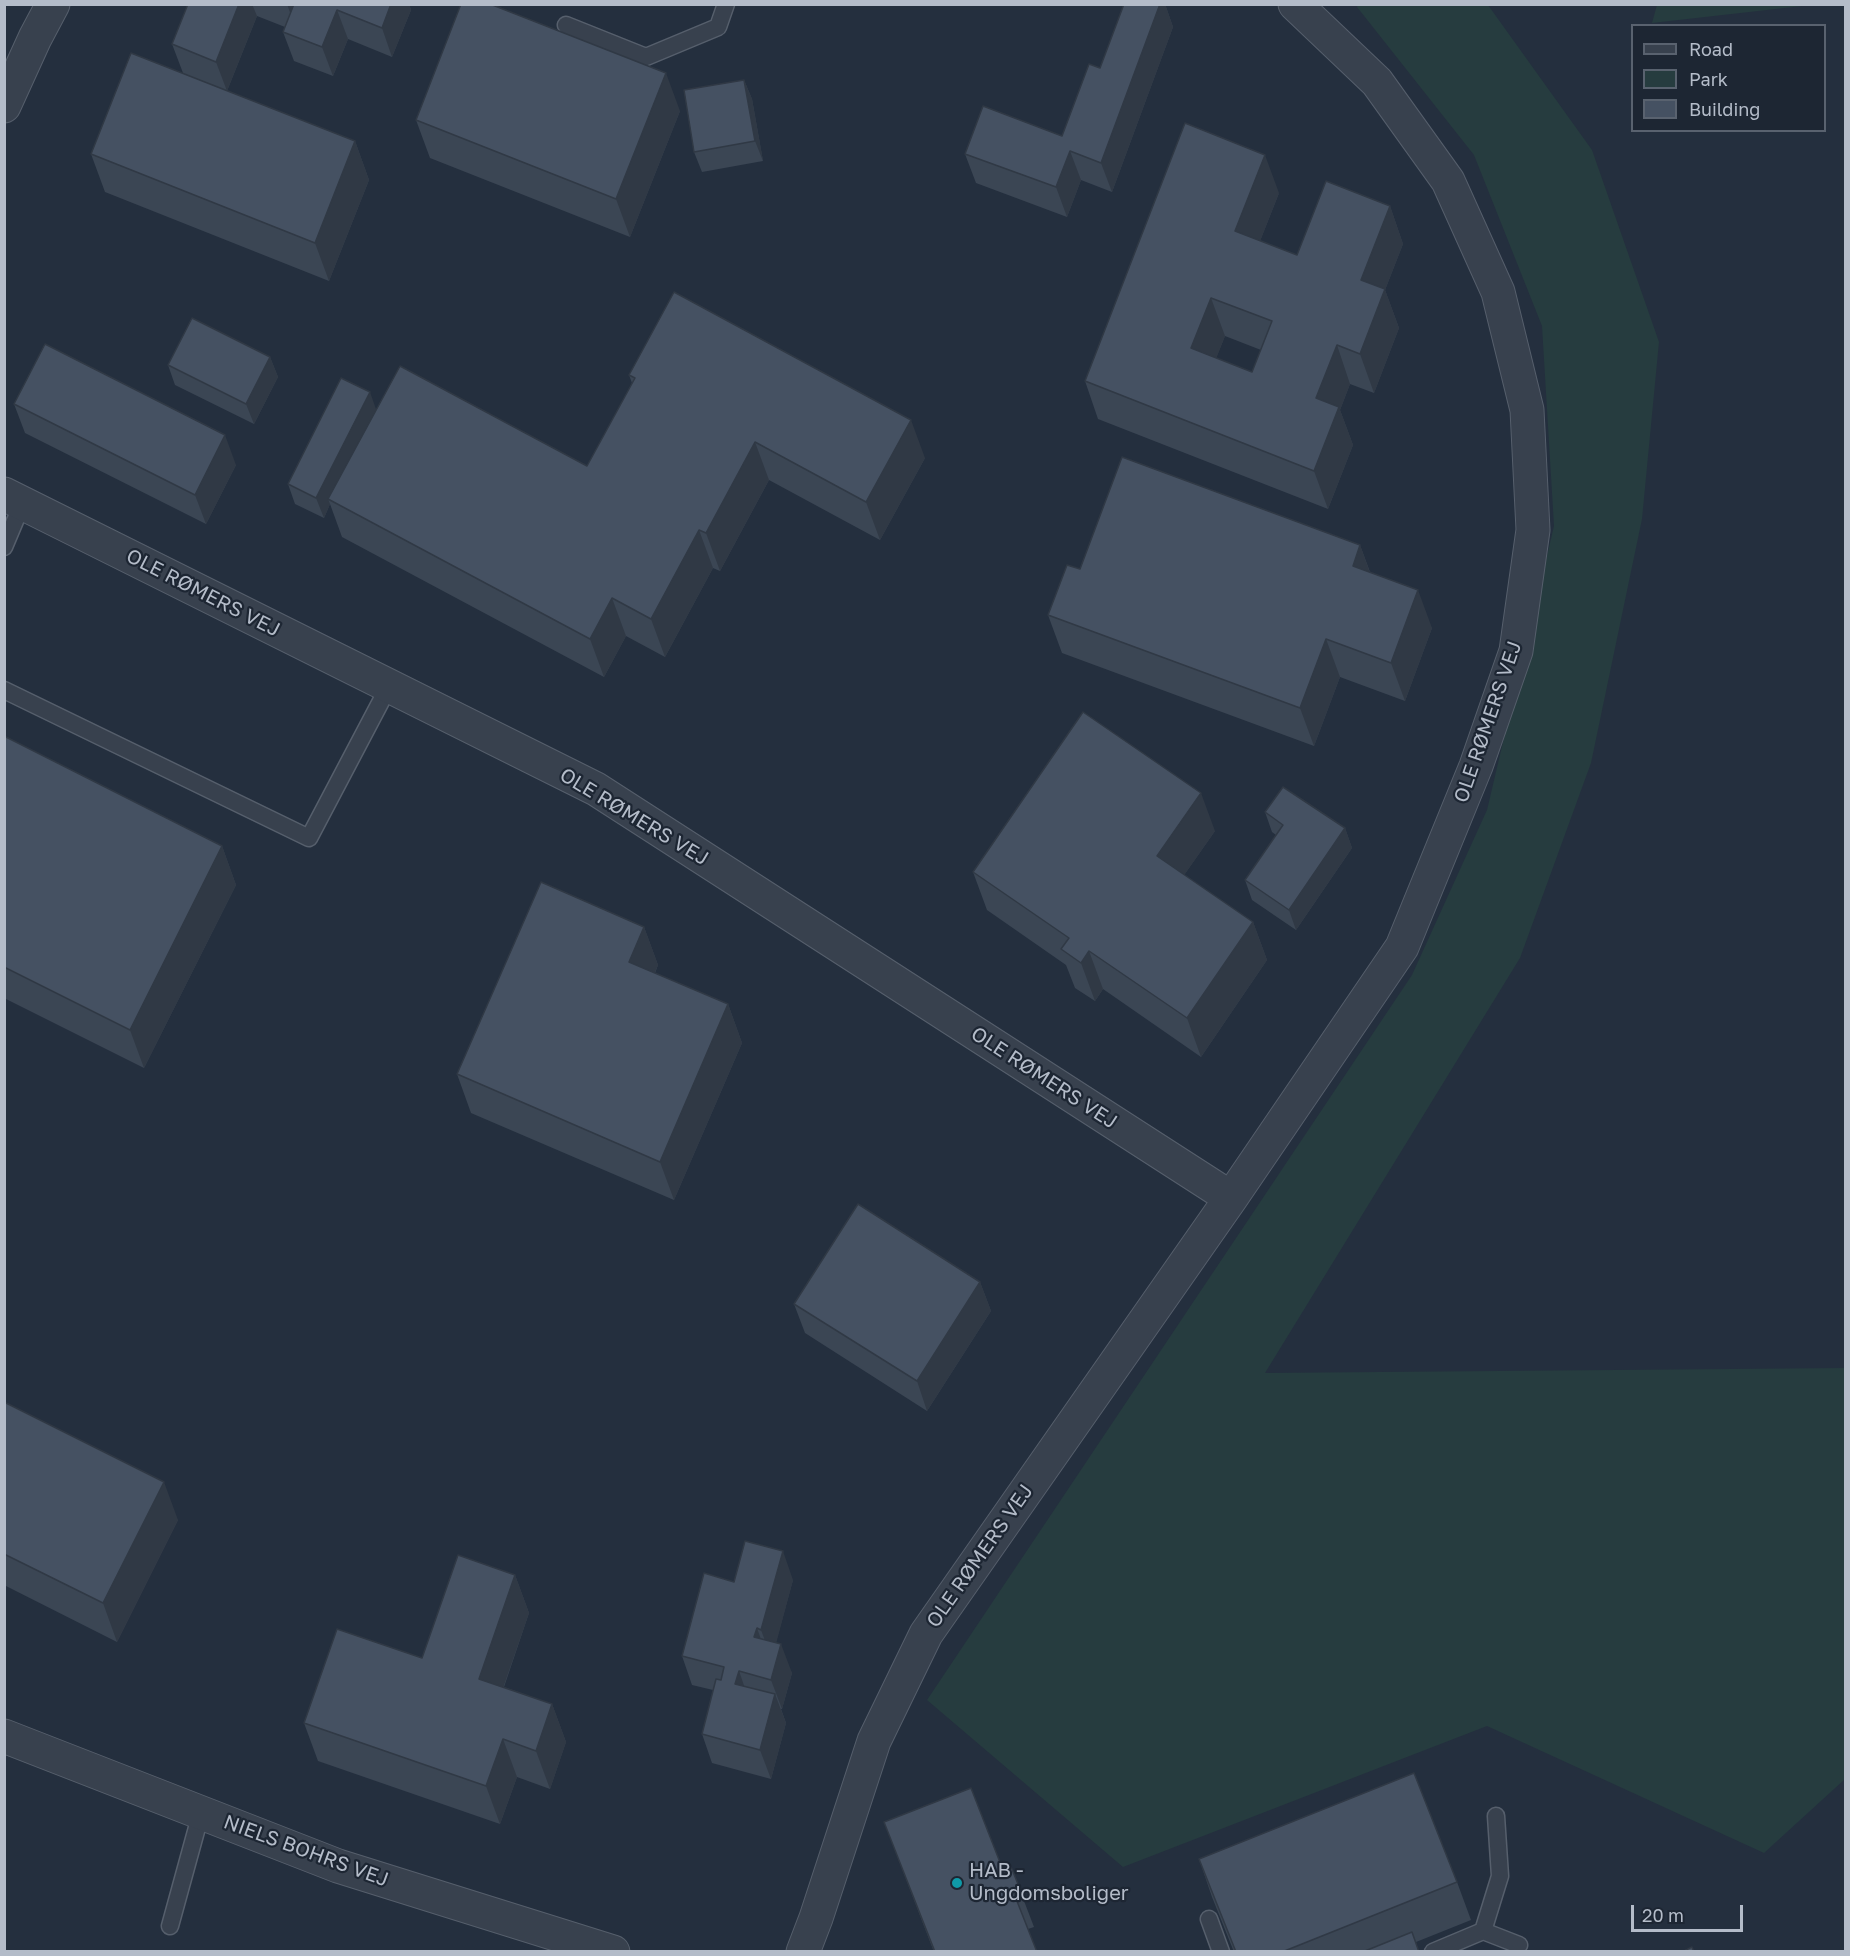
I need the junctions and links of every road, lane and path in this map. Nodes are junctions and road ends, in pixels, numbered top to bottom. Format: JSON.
{"nodes":[{"id":1,"x":53,"y":4,"type":"edge"},
{"id":2,"x":726,"y":4,"type":"edge"},
{"id":3,"x":1312,"y":11,"type":"edge"},
{"id":4,"x":566,"y":25,"type":"dead end"},
{"id":5,"x":4,"y":106,"type":"edge"},
{"id":6,"x":14,"y":498,"type":"edge"},
{"id":7,"x":4,"y":547,"type":"edge"},
{"id":8,"x":389,"y":686,"type":"junction"},
{"id":9,"x":4,"y":690,"type":"edge"},
{"id":10,"x":1231,"y":1198,"type":"junction"},
{"id":11,"x":4,"y":1736,"type":"edge"},
{"id":12,"x":201,"y":1813,"type":"junction"},
{"id":13,"x":1496,"y":1816,"type":"dead end"},
{"id":14,"x":1209,"y":1919,"type":"edge"},
{"id":15,"x":170,"y":1926,"type":"dead end"},
{"id":16,"x":1483,"y":1931,"type":"junction"},
{"id":17,"x":1519,"y":1945,"type":"dead end"},
{"id":18,"x":613,"y":1952,"type":"edge"},
{"id":19,"x":803,"y":1952,"type":"edge"},
{"id":20,"x":1221,"y":1952,"type":"edge"},
{"id":21,"x":1433,"y":1952,"type":"edge"}],
"edges":[{"from":1,"to":5,"type":"street"},
{"from":2,"to":4,"type":"lane"},
{"from":3,"to":10,"type":"street","name":"OLE RØMERS VEJ"},
{"from":6,"to":7,"type":"lane"},
{"from":6,"to":8,"type":"street","name":"OLE RØMERS VEJ"},
{"from":8,"to":9,"type":"lane"},
{"from":8,"to":10,"type":"street","name":"OLE RØMERS VEJ"},
{"from":10,"to":19,"type":"street","name":"OLE RØMERS VEJ"},
{"from":11,"to":12,"type":"street","name":"NIELS BOHRS VEJ"},
{"from":12,"to":15,"type":"lane"},
{"from":12,"to":18,"type":"street","name":"NIELS BOHRS VEJ"},
{"from":13,"to":16,"type":"lane"},
{"from":14,"to":20,"type":"lane"},
{"from":16,"to":17,"type":"lane"},
{"from":16,"to":21,"type":"lane"}]}
